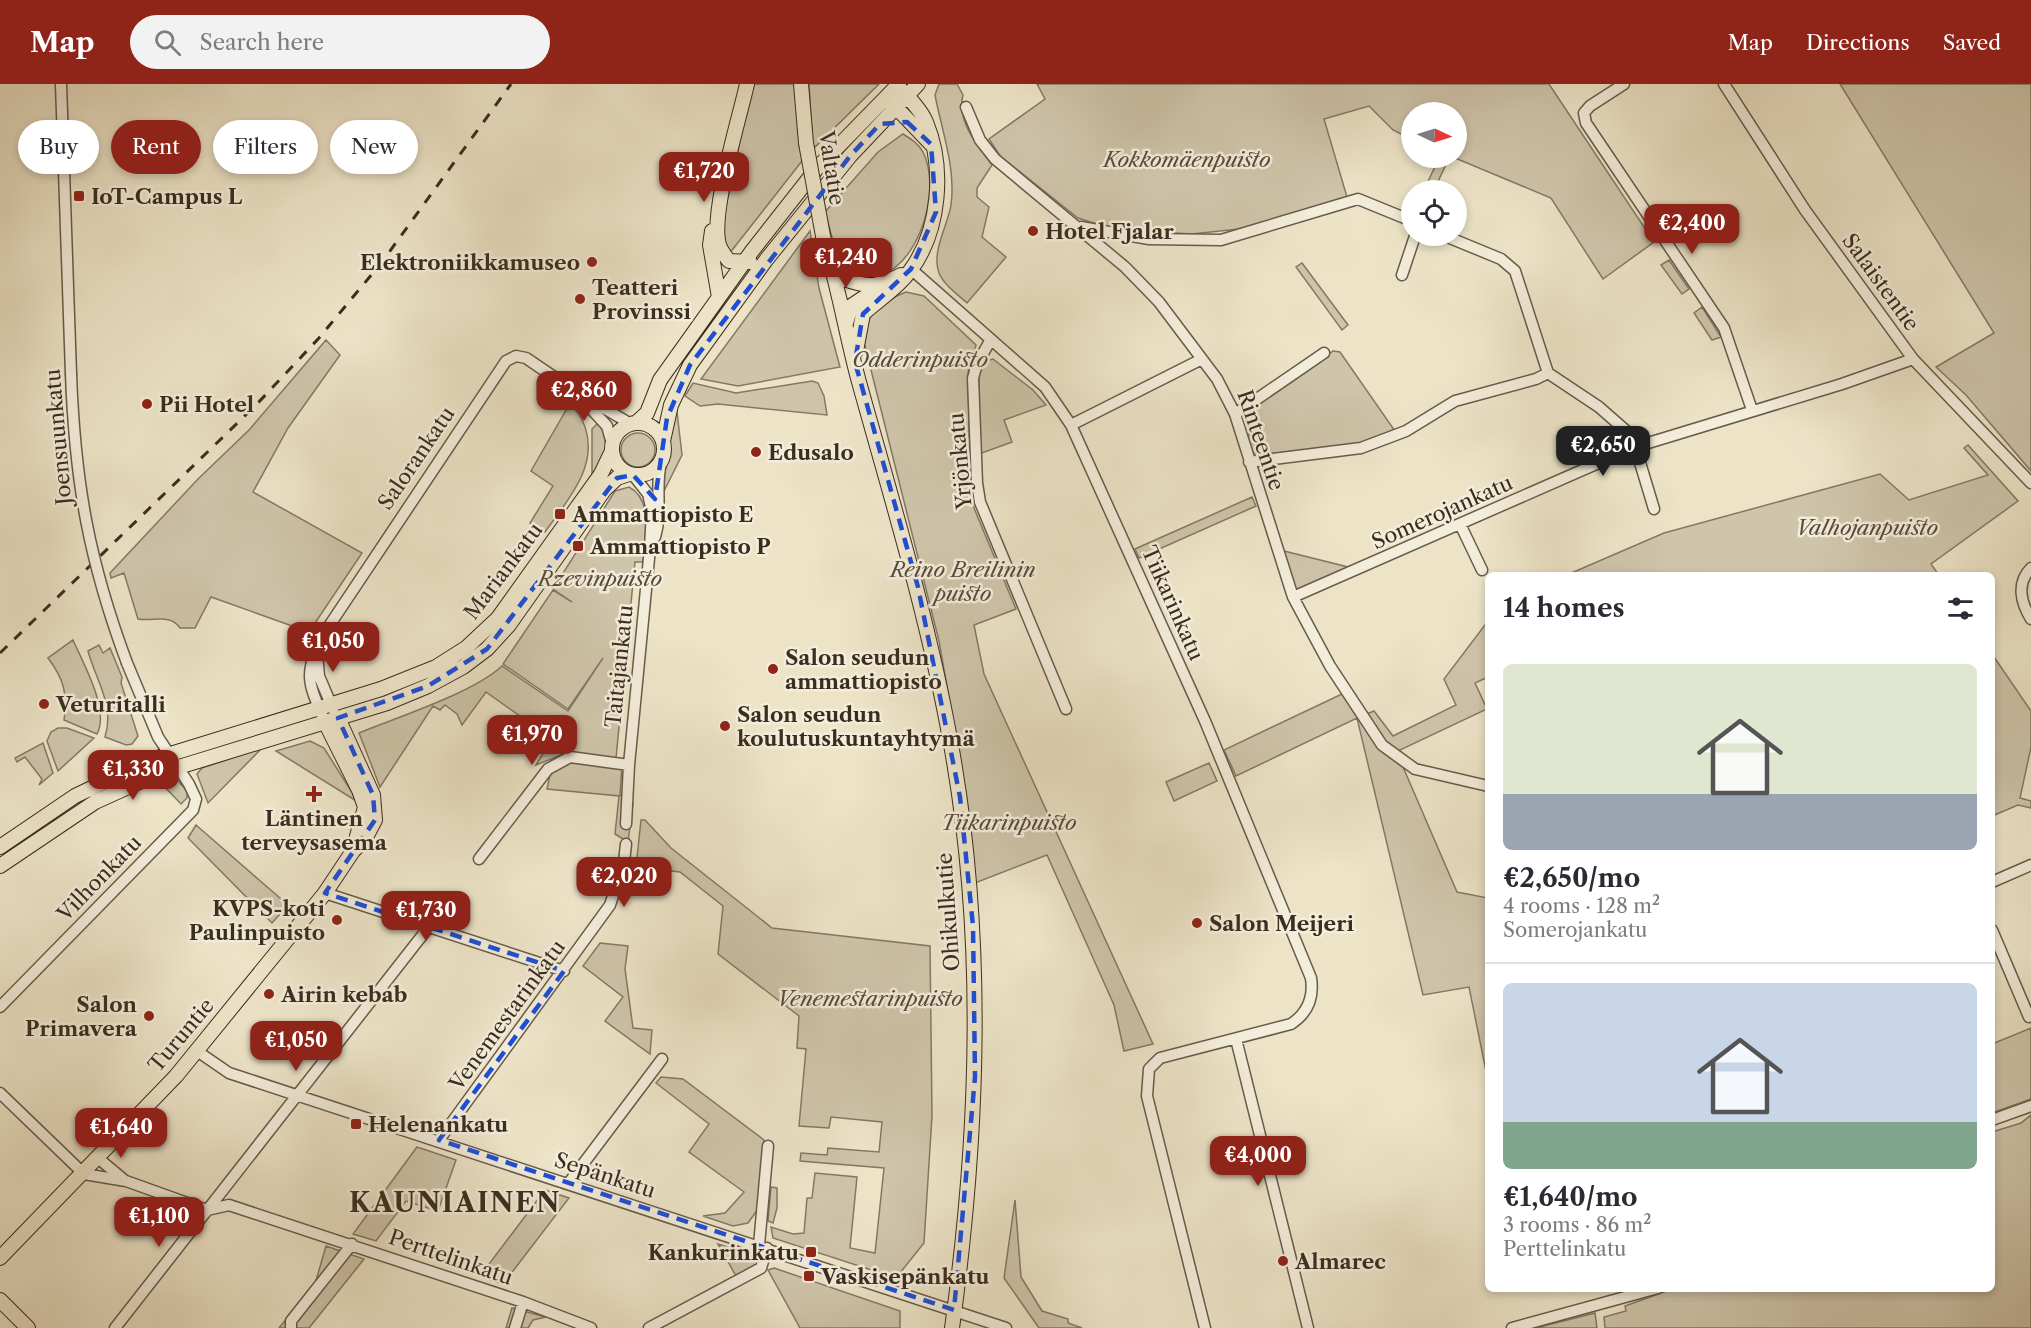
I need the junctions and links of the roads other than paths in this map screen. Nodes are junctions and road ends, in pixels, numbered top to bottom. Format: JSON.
{"nodes":[{"id":1,"x":61,"y":84,"type":"edge"},
{"id":2,"x":747,"y":84,"type":"edge"},
{"id":3,"x":801,"y":84,"type":"edge"},
{"id":4,"x":919,"y":84,"type":"edge"},
{"id":5,"x":1623,"y":84,"type":"edge"},
{"id":6,"x":1724,"y":84,"type":"edge"},
{"id":7,"x":901,"y":88,"type":"edge"},
{"id":8,"x":891,"y":102,"type":"junction"},
{"id":9,"x":966,"y":107,"type":"dead end"},
{"id":10,"x":917,"y":108,"type":"junction"},
{"id":11,"x":907,"y":122,"type":"junction"},
{"id":12,"x":880,"y":124,"type":"junction"},
{"id":13,"x":931,"y":144,"type":"junction"},
{"id":14,"x":719,"y":204,"type":"junction"},
{"id":15,"x":1401,"y":216,"type":"edge"},
{"id":16,"x":1077,"y":227,"type":"junction"},
{"id":17,"x":824,"y":240,"type":"junction"},
{"id":18,"x":1467,"y":245,"type":"edge"},
{"id":19,"x":1412,"y":246,"type":"edge"},
{"id":20,"x":766,"y":260,"type":"junction"},
{"id":21,"x":743,"y":263,"type":"junction"},
{"id":22,"x":911,"y":270,"type":"junction"},
{"id":23,"x":1402,"y":274,"type":"dead end"},
{"id":24,"x":884,"y":284,"type":"junction"},
{"id":25,"x":719,"y":297,"type":"junction"},
{"id":26,"x":846,"y":324,"type":"junction"},
{"id":27,"x":990,"y":341,"type":"junction"},
{"id":28,"x":1324,"y":352,"type":"dead end"},
{"id":29,"x":1912,"y":358,"type":"junction"},
{"id":30,"x":1202,"y":359,"type":"junction"},
{"id":31,"x":855,"y":362,"type":"junction"},
{"id":32,"x":1548,"y":374,"type":"junction"},
{"id":33,"x":576,"y":392,"type":"junction"},
{"id":34,"x":1752,"y":410,"type":"junction"},
{"id":35,"x":1235,"y":414,"type":"junction"},
{"id":36,"x":634,"y":424,"type":"junction"},
{"id":37,"x":1071,"y":425,"type":"junction"},
{"id":38,"x":663,"y":441,"type":"junction"},
{"id":39,"x":612,"y":447,"type":"junction"},
{"id":40,"x":1635,"y":447,"type":"junction"},
{"id":41,"x":662,"y":459,"type":"junction"},
{"id":42,"x":1249,"y":462,"type":"junction"},
{"id":43,"x":631,"y":474,"type":"junction"},
{"id":44,"x":2031,"y":483,"type":"edge"},
{"id":45,"x":1654,"y":509,"type":"dead end"},
{"id":46,"x":1461,"y":526,"type":"junction"},
{"id":47,"x":650,"y":548,"type":"junction"},
{"id":48,"x":2031,"y":568,"type":"edge"},
{"id":49,"x":1482,"y":570,"type":"dead end"},
{"id":50,"x":1293,"y":597,"type":"junction"},
{"id":51,"x":2031,"y":619,"type":"edge"},
{"id":52,"x":325,"y":705,"type":"junction"},
{"id":53,"x":1066,"y":709,"type":"dead end"},
{"id":54,"x":331,"y":720,"type":"junction"},
{"id":55,"x":170,"y":754,"type":"junction"},
{"id":56,"x":629,"y":765,"type":"junction"},
{"id":57,"x":179,"y":767,"type":"junction"},
{"id":58,"x":1485,"y":785,"type":"edge"},
{"id":59,"x":626,"y":824,"type":"dead end"},
{"id":60,"x":626,"y":844,"type":"dead end"},
{"id":61,"x":0,"y":847,"type":"edge"},
{"id":62,"x":478,"y":859,"type":"dead end"},
{"id":63,"x":2031,"y":865,"type":"edge"},
{"id":64,"x":0,"y":866,"type":"edge"},
{"id":65,"x":1995,"y":881,"type":"edge"},
{"id":66,"x":325,"y":893,"type":"junction"},
{"id":67,"x":428,"y":928,"type":"junction"},
{"id":68,"x":1995,"y":937,"type":"edge"},
{"id":69,"x":564,"y":970,"type":"junction"},
{"id":70,"x":0,"y":1007,"type":"edge"},
{"id":71,"x":2029,"y":1017,"type":"dead end"},
{"id":72,"x":1236,"y":1039,"type":"junction"},
{"id":73,"x":197,"y":1051,"type":"junction"},
{"id":74,"x":662,"y":1059,"type":"dead end"},
{"id":75,"x":0,"y":1093,"type":"edge"},
{"id":76,"x":296,"y":1095,"type":"junction"},
{"id":77,"x":2031,"y":1106,"type":"edge"},
{"id":78,"x":1995,"y":1119,"type":"edge"},
{"id":79,"x":439,"y":1140,"type":"junction"},
{"id":80,"x":768,"y":1146,"type":"dead end"},
{"id":81,"x":98,"y":1158,"type":"junction"},
{"id":82,"x":84,"y":1174,"type":"junction"},
{"id":83,"x":126,"y":1181,"type":"junction"},
{"id":84,"x":568,"y":1184,"type":"junction"},
{"id":85,"x":207,"y":1210,"type":"junction"},
{"id":86,"x":352,"y":1244,"type":"junction"},
{"id":87,"x":763,"y":1246,"type":"junction"},
{"id":88,"x":0,"y":1258,"type":"edge"},
{"id":89,"x":1643,"y":1292,"type":"edge"},
{"id":90,"x":0,"y":1300,"type":"edge"},
{"id":91,"x":523,"y":1302,"type":"junction"},
{"id":92,"x":954,"y":1310,"type":"junction"},
{"id":93,"x":28,"y":1328,"type":"edge"},
{"id":94,"x":115,"y":1328,"type":"edge"},
{"id":95,"x":291,"y":1328,"type":"edge"},
{"id":96,"x":515,"y":1328,"type":"edge"},
{"id":97,"x":591,"y":1328,"type":"edge"},
{"id":98,"x":649,"y":1328,"type":"edge"},
{"id":99,"x":952,"y":1328,"type":"edge"},
{"id":100,"x":1006,"y":1328,"type":"edge"},
{"id":101,"x":1205,"y":1328,"type":"edge"},
{"id":102,"x":1308,"y":1328,"type":"edge"},
{"id":103,"x":1512,"y":1328,"type":"edge"}],
"edges":[{"from":1,"to":55,"type":"street","name":"Joensuunkatu","bridge":true},
{"from":2,"to":14,"type":"main road"},
{"from":3,"to":17,"type":"main road","name":"Valtatie","bridge":true},
{"from":4,"to":7,"type":"main road"},
{"from":4,"to":10,"type":"main road"},
{"from":5,"to":34,"type":"street"},
{"from":6,"to":29,"type":"street","name":"Salaistentie"},
{"from":7,"to":8,"type":"main road"},
{"from":7,"to":10,"type":"main road"},
{"from":8,"to":11,"type":"main road"},
{"from":8,"to":12,"type":"main road"},
{"from":8,"to":21,"type":"main road"},
{"from":9,"to":16,"type":"street","name":"Rinteentie"},
{"from":10,"to":13,"type":"main road"},
{"from":11,"to":12,"type":"main road"},
{"from":11,"to":13,"type":"main road"},
{"from":12,"to":20,"type":"main road"},
{"from":13,"to":22,"type":"main road"},
{"from":14,"to":21,"type":"main road"},
{"from":14,"to":25,"type":"main road"},
{"from":15,"to":16,"type":"street"},
{"from":16,"to":30,"type":"street","name":"Rinteentie"},
{"from":17,"to":24,"type":"main road"},
{"from":17,"to":26,"type":"main road","name":"Valtatie"},
{"from":18,"to":32,"type":"street"},
{"from":19,"to":23,"type":"street"},
{"from":20,"to":21,"type":"main road"},
{"from":20,"to":38,"type":"main road"},
{"from":21,"to":25,"type":"main road"},
{"from":22,"to":24,"type":"main road"},
{"from":22,"to":27,"type":"street","name":"Tiikarinkatu"},
{"from":22,"to":31,"type":"main road"},
{"from":24,"to":26,"type":"main road"},
{"from":25,"to":36,"type":"main road"},
{"from":26,"to":31,"type":"main road","name":"Valtatie"},
{"from":27,"to":37,"type":"street","name":"Tiikarinkatu"},
{"from":27,"to":53,"type":"street","name":"Yrjönkatu"},
{"from":28,"to":35,"type":"street"},
{"from":29,"to":34,"type":"street","name":"Somerojankatu"},
{"from":29,"to":44,"type":"street","name":"Salaistentie"},
{"from":30,"to":35,"type":"street","name":"Rinteentie"},
{"from":30,"to":37,"type":"street"},
{"from":31,"to":92,"type":"main road","name":"Ohikulkutie"},
{"from":32,"to":40,"type":"street"},
{"from":32,"to":42,"type":"street"},
{"from":33,"to":36,"type":"street","name":"Salorankatu"},
{"from":33,"to":39,"type":"street","name":"Salorankatu"},
{"from":33,"to":52,"type":"street","name":"Salorankatu"},
{"from":34,"to":40,"type":"street","name":"Somerojankatu"},
{"from":35,"to":42,"type":"street","name":"Rinteentie"},
{"from":36,"to":38,"type":"main road"},
{"from":36,"to":39,"type":"main road"},
{"from":37,"to":72,"type":"street","name":"Tiikarinkatu"},
{"from":38,"to":41,"type":"main road"},
{"from":39,"to":43,"type":"main road"},
{"from":39,"to":52,"type":"main road","name":"Mariankatu"},
{"from":40,"to":45,"type":"street"},
{"from":40,"to":46,"type":"street","name":"Somerojankatu"},
{"from":41,"to":43,"type":"main road"},
{"from":41,"to":47,"type":"street","name":"Taitajankatu"},
{"from":42,"to":50,"type":"street","name":"Rinteentie"},
{"from":43,"to":47,"type":"street","name":"Taitajankatu"},
{"from":43,"to":54,"type":"main road","name":"Mariankatu"},
{"from":46,"to":49,"type":"street"},
{"from":46,"to":50,"type":"street","name":"Somerojankatu"},
{"from":47,"to":56,"type":"street","name":"Taitajankatu"},
{"from":48,"to":51,"type":"street"},
{"from":50,"to":58,"type":"street","name":"Rinteentie"},
{"from":52,"to":54,"type":"street","name":"Salorankatu"},
{"from":52,"to":55,"type":"main road","name":"Mariankatu"},
{"from":54,"to":57,"type":"main road","name":"Mariankatu"},
{"from":54,"to":66,"type":"main road","name":"Turuntie"},
{"from":55,"to":57,"type":"street","name":"Joensuunkatu"},
{"from":55,"to":61,"type":"main road","name":"Mariankatu"},
{"from":56,"to":59,"type":"street","name":"Taitajankatu"},
{"from":56,"to":62,"type":"street"},
{"from":57,"to":64,"type":"main road","name":"Mariankatu"},
{"from":57,"to":70,"type":"street","name":"Vilhonkatu"},
{"from":60,"to":69,"type":"street","name":"Venemestarinkatu"},
{"from":63,"to":65,"type":"street"},
{"from":66,"to":67,"type":"street"},
{"from":66,"to":73,"type":"main road","name":"Turuntie"},
{"from":67,"to":69,"type":"street"},
{"from":67,"to":76,"type":"street"},
{"from":68,"to":71,"type":"street"},
{"from":69,"to":79,"type":"street","name":"Venemestarinkatu"},
{"from":72,"to":101,"type":"street"},
{"from":72,"to":102,"type":"street"},
{"from":73,"to":76,"type":"street","name":"Sepänkatu"},
{"from":73,"to":81,"type":"main road","name":"Turuntie"},
{"from":74,"to":84,"type":"street"},
{"from":75,"to":82,"type":"street"},
{"from":76,"to":79,"type":"street","name":"Sepänkatu"},
{"from":76,"to":85,"type":"street"},
{"from":77,"to":78,"type":"street"},
{"from":79,"to":84,"type":"street","name":"Sepänkatu"},
{"from":80,"to":87,"type":"street"},
{"from":81,"to":82,"type":"main road","name":"Turuntie"},
{"from":81,"to":83,"type":"street","name":"Perttelinkatu"},
{"from":82,"to":83,"type":"street","name":"Perttelinkatu"},
{"from":82,"to":88,"type":"main road","name":"Turuntie"},
{"from":83,"to":85,"type":"street","name":"Perttelinkatu"},
{"from":84,"to":87,"type":"street","name":"Sepänkatu"},
{"from":85,"to":86,"type":"street","name":"Perttelinkatu"},
{"from":85,"to":94,"type":"street"},
{"from":86,"to":91,"type":"street","name":"Perttelinkatu"},
{"from":86,"to":95,"type":"street"},
{"from":87,"to":92,"type":"street","name":"Sepänkatu"},
{"from":87,"to":98,"type":"street"},
{"from":89,"to":103,"type":"street"},
{"from":90,"to":93,"type":"main road"},
{"from":91,"to":96,"type":"street"},
{"from":91,"to":97,"type":"street","name":"Perttelinkatu"},
{"from":92,"to":99,"type":"main road","name":"Ohikulkutie"},
{"from":92,"to":100,"type":"street","name":"Sepänkatu"}]}
